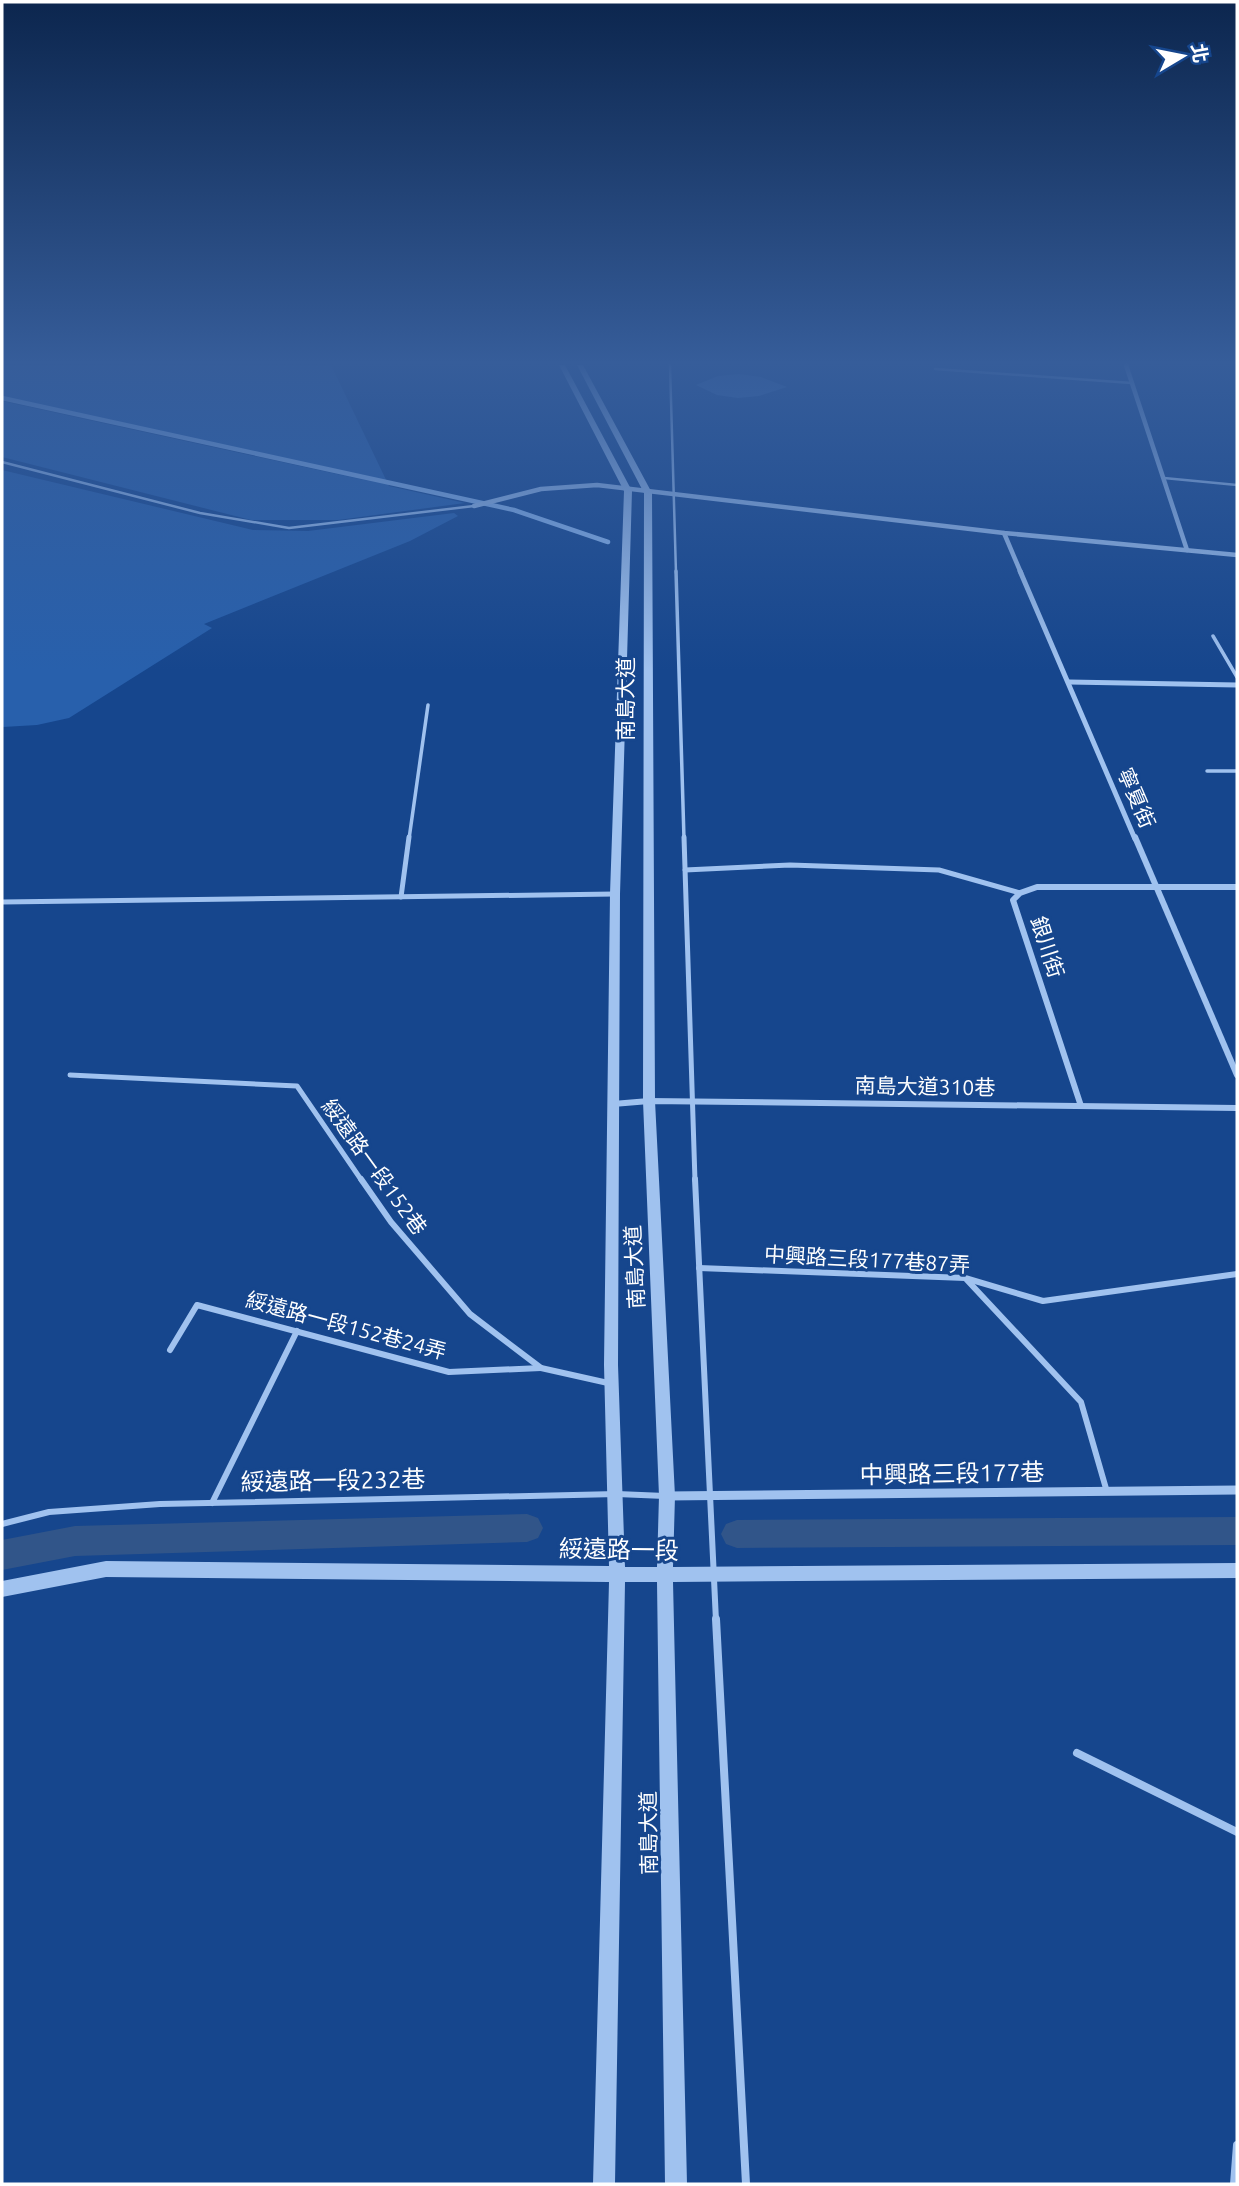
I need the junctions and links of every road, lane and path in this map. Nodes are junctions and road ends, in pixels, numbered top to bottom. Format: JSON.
{"nodes":[{"id":1,"x":21,"y":467,"type":"edge"},
{"id":2,"x":615,"y":467,"type":"edge"},
{"id":3,"x":634,"y":467,"type":"edge"},
{"id":4,"x":672,"y":467,"type":"edge"},
{"id":5,"x":1160,"y":467,"type":"edge"},
{"id":6,"x":1164,"y":478,"type":"junction"},
{"id":7,"x":1237,"y":485,"type":"edge"},
{"id":8,"x":628,"y":491,"type":"junction"},
{"id":9,"x":648,"y":493,"type":"junction"},
{"id":10,"x":673,"y":496,"type":"junction"},
{"id":11,"x":474,"y":506,"type":"joint"},
{"id":12,"x":1004,"y":533,"type":"junction"},
{"id":13,"x":1188,"y":550,"type":"junction"},
{"id":14,"x":1237,"y":555,"type":"edge"},
{"id":15,"x":1213,"y":636,"type":"dead end"},
{"id":16,"x":1237,"y":677,"type":"edge"},
{"id":17,"x":1069,"y":682,"type":"junction"},
{"id":18,"x":1237,"y":685,"type":"edge"},
{"id":19,"x":428,"y":705,"type":"dead end"},
{"id":20,"x":1207,"y":771,"type":"dead end"},
{"id":21,"x":1237,"y":771,"type":"edge"},
{"id":22,"x":685,"y":870,"type":"junction"},
{"id":23,"x":1157,"y":885,"type":"junction"},
{"id":24,"x":1237,"y":887,"type":"edge"},
{"id":25,"x":1020,"y":893,"type":"junction"},
{"id":26,"x":615,"y":894,"type":"junction"},
{"id":27,"x":401,"y":897,"type":"junction"},
{"id":28,"x":2,"y":902,"type":"edge"},
{"id":29,"x":70,"y":1075,"type":"dead end"},
{"id":30,"x":1237,"y":1075,"type":"edge"},
{"id":31,"x":649,"y":1101,"type":"junction"},
{"id":32,"x":692,"y":1102,"type":"junction"},
{"id":33,"x":613,"y":1104,"type":"junction"},
{"id":34,"x":1081,"y":1106,"type":"junction"},
{"id":35,"x":1237,"y":1108,"type":"edge"},
{"id":36,"x":699,"y":1268,"type":"junction"},
{"id":37,"x":1237,"y":1274,"type":"edge"},
{"id":38,"x":965,"y":1278,"type":"junction"},
{"id":39,"x":297,"y":1331,"type":"junction"},
{"id":40,"x":170,"y":1350,"type":"dead end"},
{"id":41,"x":541,"y":1368,"type":"junction"},
{"id":42,"x":612,"y":1384,"type":"junction"},
{"id":43,"x":1237,"y":1490,"type":"edge"},
{"id":44,"x":1107,"y":1492,"type":"junction"},
{"id":45,"x":617,"y":1494,"type":"junction"},
{"id":46,"x":667,"y":1496,"type":"junction"},
{"id":47,"x":709,"y":1496,"type":"junction"},
{"id":48,"x":212,"y":1503,"type":"junction"},
{"id":49,"x":2,"y":1524,"type":"edge"},
{"id":50,"x":1237,"y":1570,"type":"edge"},
{"id":51,"x":617,"y":1574,"type":"junction"},
{"id":52,"x":665,"y":1575,"type":"junction"},
{"id":53,"x":713,"y":1575,"type":"junction"},
{"id":54,"x":2,"y":1589,"type":"edge"},
{"id":55,"x":1077,"y":1753,"type":"dead end"},
{"id":56,"x":1237,"y":1832,"type":"edge"},
{"id":57,"x":1237,"y":2145,"type":"edge"},
{"id":58,"x":604,"y":2184,"type":"edge"},
{"id":59,"x":676,"y":2184,"type":"edge"},
{"id":60,"x":746,"y":2184,"type":"edge"},
{"id":61,"x":1234,"y":2184,"type":"edge"}],
"edges":[{"from":1,"to":11,"type":"lane"},
{"from":2,"to":8,"type":"street","name":"南島大道"},
{"from":3,"to":9,"type":"street","name":"南島大道"},
{"from":4,"to":10,"type":"lane"},
{"from":5,"to":6,"type":"street"},
{"from":6,"to":7,"type":"lane"},
{"from":6,"to":13,"type":"street"},
{"from":8,"to":9,"type":"street"},
{"from":8,"to":11,"type":"street"},
{"from":8,"to":26,"type":"street","name":"南島大道"},
{"from":9,"to":10,"type":"street"},
{"from":9,"to":31,"type":"street","name":"南島大道"},
{"from":10,"to":12,"type":"street"},
{"from":10,"to":22,"type":"lane"},
{"from":12,"to":13,"type":"street"},
{"from":12,"to":17,"type":"street","name":"寧夏街"},
{"from":13,"to":14,"type":"street"},
{"from":15,"to":16,"type":"lane"},
{"from":17,"to":18,"type":"street"},
{"from":17,"to":23,"type":"street","name":"寧夏街"},
{"from":19,"to":27,"type":"lane"},
{"from":20,"to":21,"type":"lane"},
{"from":22,"to":25,"type":"lane"},
{"from":22,"to":32,"type":"lane"},
{"from":23,"to":24,"type":"street","name":"銀川街"},
{"from":23,"to":25,"type":"street","name":"銀川街"},
{"from":23,"to":30,"type":"street","name":"寧夏街"},
{"from":25,"to":34,"type":"street","name":"銀川街"},
{"from":26,"to":27,"type":"lane"},
{"from":26,"to":33,"type":"street","name":"南島大道"},
{"from":27,"to":28,"type":"lane"},
{"from":29,"to":41,"type":"lane","name":"綏遠路一段152巷"},
{"from":31,"to":32,"type":"street","name":"南島大道310巷"},
{"from":31,"to":33,"type":"street","name":"南島大道310巷"},
{"from":31,"to":46,"type":"street","name":"南島大道"},
{"from":32,"to":34,"type":"street","name":"南島大道310巷"},
{"from":32,"to":36,"type":"lane"},
{"from":33,"to":42,"type":"street","name":"南島大道"},
{"from":34,"to":35,"type":"street","name":"南島大道310巷"},
{"from":36,"to":38,"type":"lane","name":"中興路三段177巷87弄"},
{"from":36,"to":47,"type":"lane"},
{"from":37,"to":38,"type":"lane","name":"中興路三段177巷87弄"},
{"from":38,"to":44,"type":"lane"},
{"from":39,"to":40,"type":"lane","name":"綏遠路一段152巷24弄"},
{"from":39,"to":41,"type":"lane","name":"綏遠路一段152巷24弄"},
{"from":39,"to":48,"type":"lane"},
{"from":41,"to":42,"type":"lane","name":"綏遠路一段152巷"},
{"from":42,"to":45,"type":"street","name":"南島大道"},
{"from":43,"to":44,"type":"street","name":"中興路三段177巷"},
{"from":44,"to":47,"type":"street","name":"中興路三段177巷"},
{"from":45,"to":46,"type":"lane","name":"綏遠路一段232巷"},
{"from":45,"to":48,"type":"lane","name":"綏遠路一段232巷"},
{"from":45,"to":51,"type":"street","name":"南島大道"},
{"from":46,"to":47,"type":"street","name":"中興路三段177巷"},
{"from":46,"to":52,"type":"street","name":"南島大道"},
{"from":47,"to":53,"type":"lane"},
{"from":48,"to":49,"type":"lane","name":"綏遠路一段232巷"},
{"from":50,"to":53,"type":"street","name":"綏遠路一段"},
{"from":51,"to":52,"type":"street","name":"綏遠路一段"},
{"from":51,"to":54,"type":"street","name":"綏遠路一段"},
{"from":51,"to":58,"type":"street","name":"南島大道"},
{"from":52,"to":53,"type":"street","name":"綏遠路一段"},
{"from":52,"to":59,"type":"street","name":"南島大道"},
{"from":53,"to":60,"type":"lane"},
{"from":55,"to":56,"type":"lane"},
{"from":57,"to":61,"type":"lane"}]}
